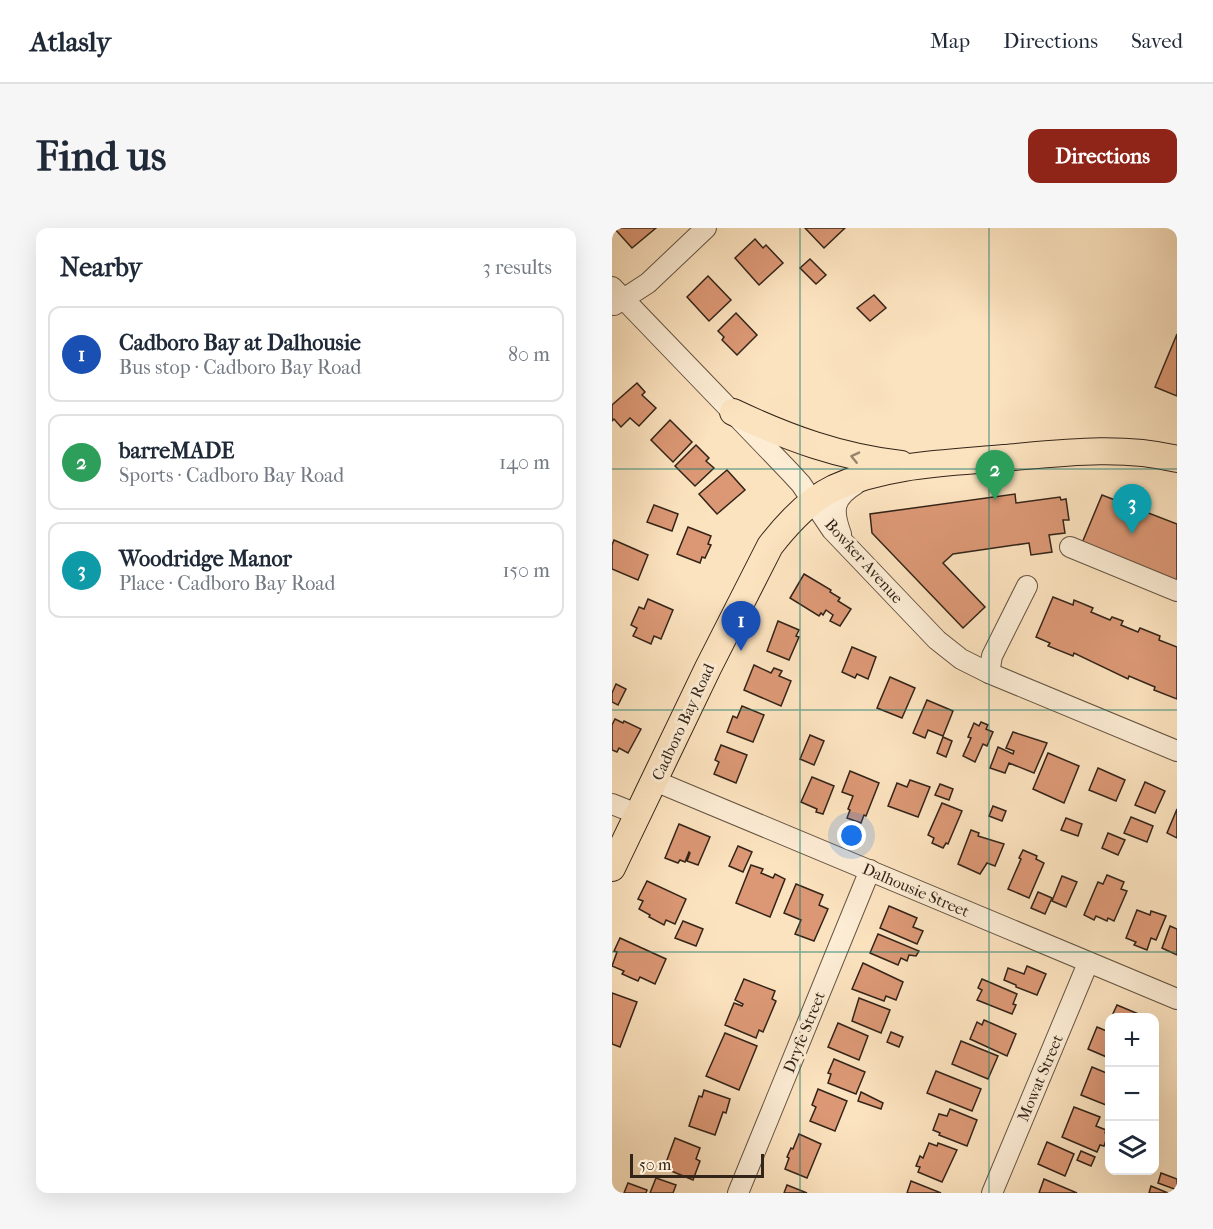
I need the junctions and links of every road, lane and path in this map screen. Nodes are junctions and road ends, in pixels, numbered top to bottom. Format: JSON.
{"nodes":[{"id":1,"x":706,"y":228,"type":"edge"},
{"id":2,"x":616,"y":297,"type":"edge"},
{"id":3,"x":733,"y":412,"type":"junction"},
{"id":4,"x":1177,"y":459,"type":"edge"},
{"id":5,"x":913,"y":466,"type":"junction"},
{"id":6,"x":869,"y":477,"type":"junction"},
{"id":7,"x":813,"y":502,"type":"junction"},
{"id":8,"x":844,"y":543,"type":"junction"},
{"id":9,"x":1070,"y":547,"type":"dead end"},
{"id":10,"x":1027,"y":586,"type":"dead end"},
{"id":11,"x":1177,"y":591,"type":"edge"},
{"id":12,"x":989,"y":673,"type":"junction"},
{"id":13,"x":1177,"y":751,"type":"edge"},
{"id":14,"x":655,"y":781,"type":"junction"},
{"id":15,"x":612,"y":804,"type":"edge"},
{"id":16,"x":637,"y":814,"type":"junction"},
{"id":17,"x":612,"y":868,"type":"edge"},
{"id":18,"x":870,"y":870,"type":"junction"},
{"id":19,"x":1088,"y":963,"type":"junction"},
{"id":20,"x":1177,"y":999,"type":"edge"},
{"id":21,"x":738,"y":1193,"type":"edge"},
{"id":22,"x":992,"y":1193,"type":"edge"}],
"edges":[{"from":1,"to":2,"type":"street"},
{"from":2,"to":3,"type":"street","name":"Bowker Avenue"},
{"from":5,"to":3,"type":"main road","one_way":true},
{"from":3,"to":7,"type":"street","name":"Bowker Avenue"},
{"from":4,"to":5,"type":"main road","name":"Cadboro Bay Road"},
{"from":5,"to":6,"type":"main road","name":"Cadboro Bay Road"},
{"from":6,"to":7,"type":"main road","name":"Cadboro Bay Road"},
{"from":6,"to":8,"type":"street"},
{"from":7,"to":8,"type":"street","name":"Bowker Avenue"},
{"from":7,"to":14,"type":"main road","name":"Cadboro Bay Road"},
{"from":8,"to":12,"type":"street","name":"Bowker Avenue"},
{"from":9,"to":11,"type":"street"},
{"from":10,"to":12,"type":"street"},
{"from":12,"to":13,"type":"street","name":"Bowker Avenue"},
{"from":14,"to":16,"type":"main road","name":"Cadboro Bay Road"},
{"from":14,"to":18,"type":"street","name":"Dalhousie Street"},
{"from":15,"to":16,"type":"street"},
{"from":16,"to":17,"type":"main road","name":"Cadboro Bay Road"},
{"from":18,"to":19,"type":"street","name":"Dalhousie Street"},
{"from":18,"to":21,"type":"street","name":"Dryfe Street"},
{"from":19,"to":20,"type":"street","name":"Dalhousie Street"},
{"from":19,"to":22,"type":"street","name":"Mowat Street"}]}
